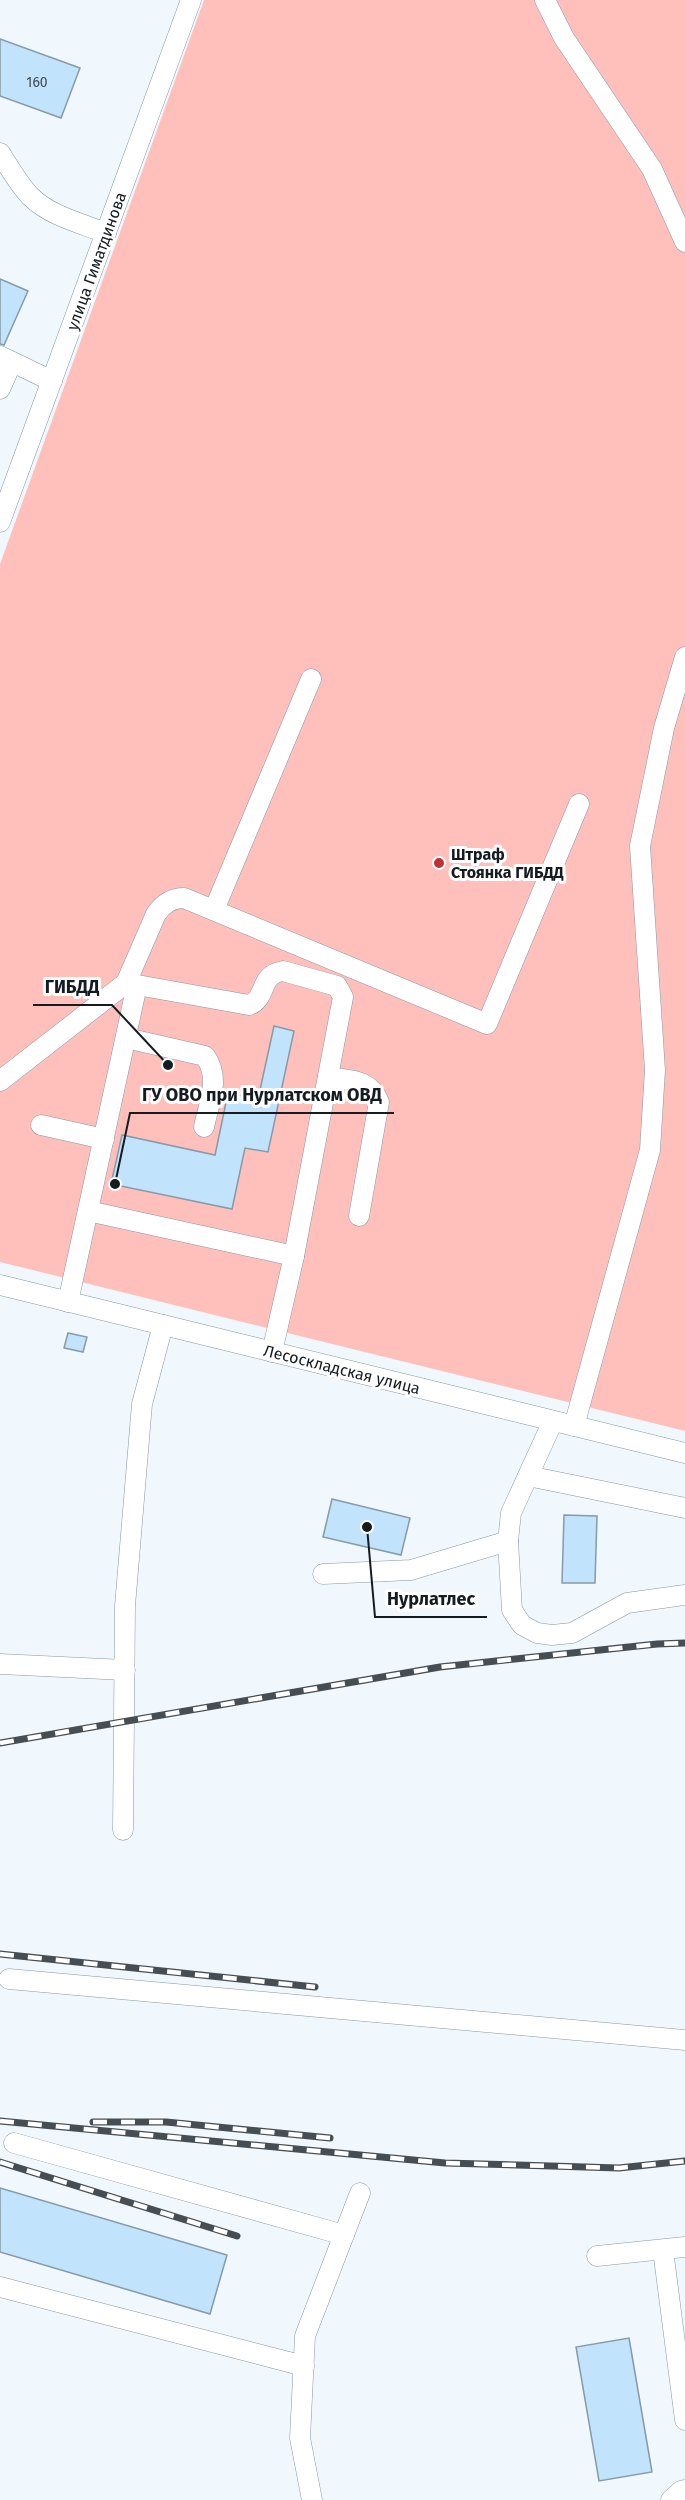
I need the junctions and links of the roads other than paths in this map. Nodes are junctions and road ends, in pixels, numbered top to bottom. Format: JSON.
{"nodes":[{"id":1,"x":191,"y":0,"type":"edge"},
{"id":2,"x":545,"y":0,"type":"edge"},
{"id":3,"x":0,"y":153,"type":"edge"},
{"id":4,"x":106,"y":233,"type":"junction"},
{"id":5,"x":685,"y":242,"type":"edge"},
{"id":6,"x":6,"y":359,"type":"edge"},
{"id":7,"x":52,"y":381,"type":"junction"},
{"id":8,"x":0,"y":389,"type":"edge"},
{"id":9,"x":0,"y":522,"type":"edge"},
{"id":10,"x":685,"y":657,"type":"edge"},
{"id":11,"x":311,"y":679,"type":"dead end"},
{"id":12,"x":579,"y":804,"type":"dead end"},
{"id":13,"x":214,"y":910,"type":"junction"},
{"id":14,"x":132,"y":984,"type":"junction"},
{"id":15,"x":126,"y":1038,"type":"junction"},
{"id":16,"x":328,"y":1077,"type":"junction"},
{"id":17,"x":0,"y":1081,"type":"edge"},
{"id":18,"x":41,"y":1125,"type":"dead end"},
{"id":19,"x":204,"y":1127,"type":"dead end"},
{"id":20,"x":104,"y":1138,"type":"junction"},
{"id":21,"x":88,"y":1211,"type":"junction"},
{"id":22,"x":359,"y":1216,"type":"dead end"},
{"id":23,"x":294,"y":1256,"type":"junction"},
{"id":24,"x":0,"y":1286,"type":"edge"},
{"id":25,"x":68,"y":1302,"type":"junction"},
{"id":26,"x":163,"y":1325,"type":"junction"},
{"id":27,"x":272,"y":1352,"type":"junction"},
{"id":28,"x":553,"y":1421,"type":"junction"},
{"id":29,"x":573,"y":1426,"type":"junction"},
{"id":30,"x":685,"y":1453,"type":"edge"},
{"id":31,"x":528,"y":1476,"type":"junction"},
{"id":32,"x":685,"y":1508,"type":"edge"},
{"id":33,"x":508,"y":1541,"type":"junction"},
{"id":34,"x":323,"y":1574,"type":"dead end"},
{"id":35,"x":685,"y":1595,"type":"edge"},
{"id":36,"x":0,"y":1664,"type":"edge"},
{"id":37,"x":124,"y":1670,"type":"junction"},
{"id":38,"x":123,"y":1830,"type":"dead end"},
{"id":39,"x":9,"y":1979,"type":"dead end"},
{"id":40,"x":685,"y":2040,"type":"edge"},
{"id":41,"x":14,"y":2143,"type":"dead end"},
{"id":42,"x":360,"y":2193,"type":"dead end"},
{"id":43,"x":344,"y":2235,"type":"junction"},
{"id":44,"x":685,"y":2247,"type":"edge"},
{"id":45,"x":663,"y":2250,"type":"junction"},
{"id":46,"x":597,"y":2256,"type":"dead end"},
{"id":47,"x":0,"y":2287,"type":"edge"},
{"id":48,"x":304,"y":2366,"type":"junction"},
{"id":49,"x":685,"y":2420,"type":"edge"},
{"id":50,"x":685,"y":2490,"type":"edge"},
{"id":51,"x":312,"y":2500,"type":"edge"},
{"id":52,"x":671,"y":2500,"type":"edge"}],
"edges":[{"from":1,"to":4,"type":"street","name":"улица Гиматдинова"},
{"from":2,"to":5,"type":"street"},
{"from":3,"to":4,"type":"street"},
{"from":4,"to":7,"type":"street","name":"улица Гиматдинова"},
{"from":6,"to":7,"type":"street"},
{"from":6,"to":8,"type":"street"},
{"from":7,"to":9,"type":"street","name":"улица Гиматдинова"},
{"from":10,"to":29,"type":"street"},
{"from":11,"to":13,"type":"street"},
{"from":12,"to":13,"type":"street"},
{"from":13,"to":14,"type":"street"},
{"from":14,"to":15,"type":"street"},
{"from":14,"to":16,"type":"street"},
{"from":14,"to":17,"type":"street"},
{"from":15,"to":19,"type":"street"},
{"from":15,"to":20,"type":"street"},
{"from":16,"to":22,"type":"street"},
{"from":16,"to":23,"type":"street"},
{"from":18,"to":20,"type":"street"},
{"from":20,"to":21,"type":"street"},
{"from":21,"to":23,"type":"street"},
{"from":21,"to":25,"type":"street"},
{"from":23,"to":27,"type":"street"},
{"from":24,"to":25,"type":"street","name":"Лесоскладская улица"},
{"from":25,"to":26,"type":"street","name":"Лесоскладская улица"},
{"from":26,"to":27,"type":"street","name":"Лесоскладская улица"},
{"from":26,"to":37,"type":"street"},
{"from":27,"to":28,"type":"street","name":"Лесоскладская улица"},
{"from":28,"to":29,"type":"street","name":"Лесоскладская улица"},
{"from":28,"to":31,"type":"street"},
{"from":29,"to":30,"type":"street","name":"Лесоскладская улица"},
{"from":31,"to":32,"type":"street"},
{"from":31,"to":33,"type":"street"},
{"from":33,"to":34,"type":"street"},
{"from":33,"to":35,"type":"street"},
{"from":36,"to":37,"type":"street"},
{"from":37,"to":38,"type":"street"},
{"from":39,"to":40,"type":"street"},
{"from":41,"to":43,"type":"street"},
{"from":42,"to":43,"type":"street"},
{"from":43,"to":48,"type":"street"},
{"from":44,"to":45,"type":"street"},
{"from":45,"to":46,"type":"street"},
{"from":45,"to":49,"type":"street"},
{"from":47,"to":48,"type":"street"},
{"from":48,"to":51,"type":"street"},
{"from":50,"to":52,"type":"street"}]}
